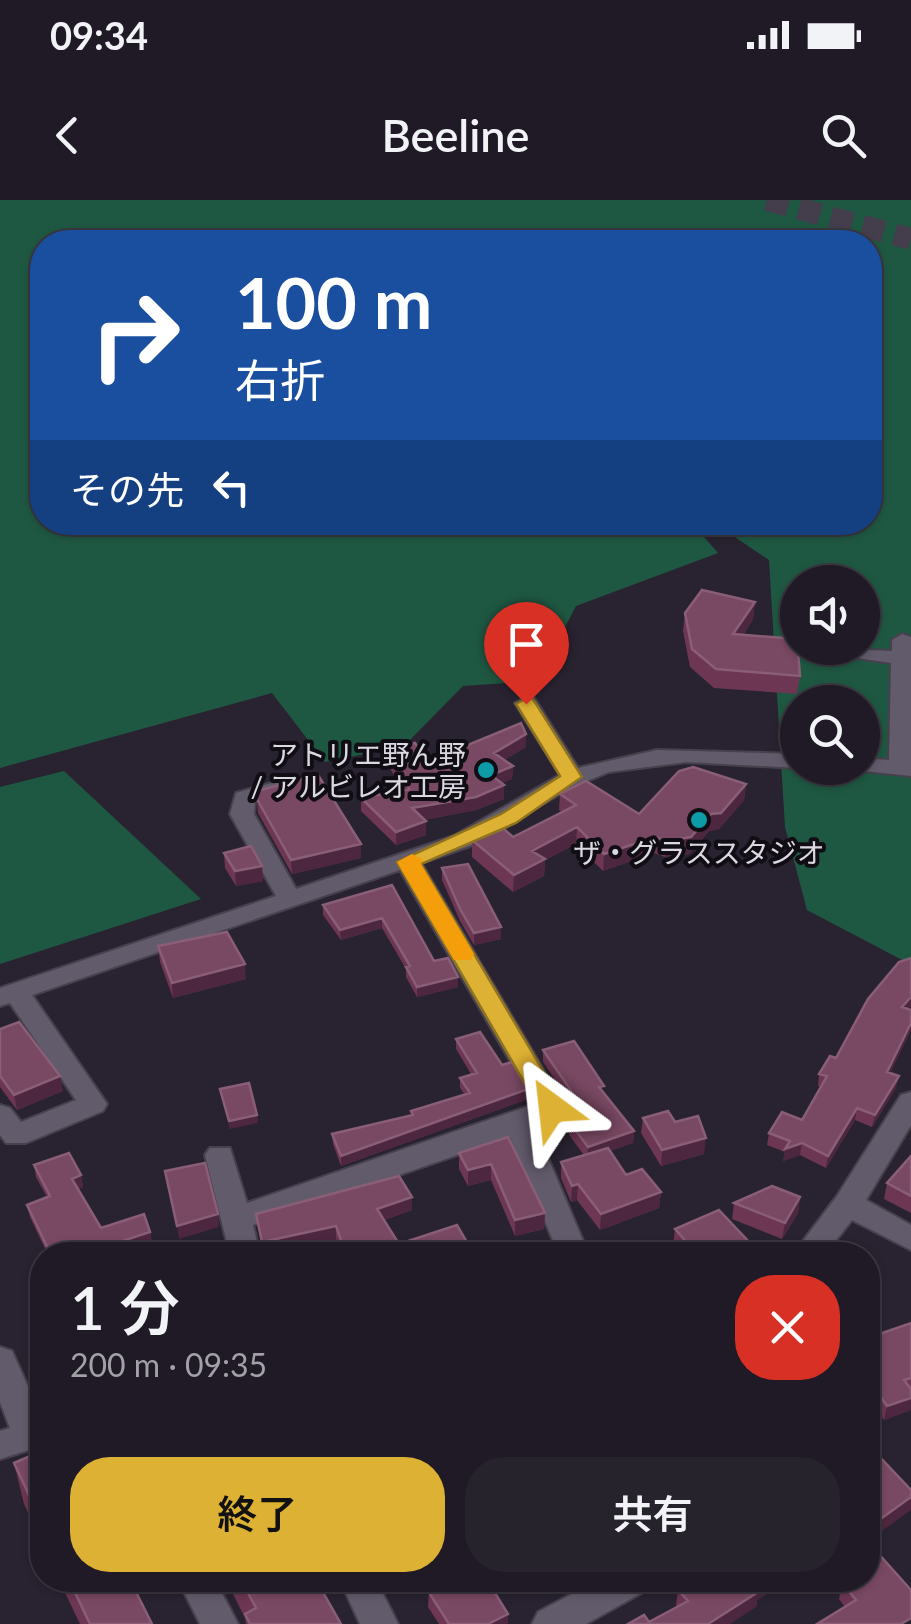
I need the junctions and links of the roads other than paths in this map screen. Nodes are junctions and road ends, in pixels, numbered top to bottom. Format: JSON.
{"nodes":[{"id":1,"x":880,"y":650,"type":"edge"},
{"id":2,"x":906,"y":651,"type":"edge"},
{"id":3,"x":526,"y":704,"type":"dead end"},
{"id":4,"x":780,"y":760,"type":"edge"},
{"id":5,"x":880,"y":767,"type":"edge"},
{"id":6,"x":905,"y":768,"type":"edge"},
{"id":7,"x":572,"y":777,"type":"junction"},
{"id":8,"x":289,"y":784,"type":"edge"},
{"id":9,"x":408,"y":862,"type":"junction"},
{"id":10,"x":290,"y":901,"type":"junction"},
{"id":11,"x":8,"y":994,"type":"edge"},
{"id":12,"x":911,"y":1102,"type":"edge"},
{"id":13,"x":0,"y":1116,"type":"edge"},
{"id":14,"x":520,"y":1124,"type":"junction"},
{"id":15,"x":220,"y":1155,"type":"dead end"},
{"id":16,"x":848,"y":1204,"type":"junction"},
{"id":17,"x":235,"y":1219,"type":"junction"},
{"id":18,"x":911,"y":1239,"type":"edge"},
{"id":19,"x":241,"y":1242,"type":"edge"},
{"id":20,"x":569,"y":1242,"type":"edge"},
{"id":21,"x":818,"y":1242,"type":"edge"},
{"id":22,"x":0,"y":1360,"type":"edge"},
{"id":23,"x":24,"y":1438,"type":"edge"},
{"id":24,"x":202,"y":1592,"type":"edge"},
{"id":25,"x":364,"y":1592,"type":"edge"},
{"id":26,"x":610,"y":1592,"type":"edge"},
{"id":27,"x":219,"y":1624,"type":"edge"},
{"id":28,"x":379,"y":1624,"type":"edge"},
{"id":29,"x":551,"y":1624,"type":"edge"}],
"edges":[{"from":1,"to":2,"type":"street"},
{"from":2,"to":6,"type":"street"},
{"from":3,"to":7,"type":"street"},
{"from":4,"to":7,"type":"street"},
{"from":5,"to":6,"type":"street"},
{"from":7,"to":9,"type":"street"},
{"from":8,"to":10,"type":"street"},
{"from":9,"to":10,"type":"street"},
{"from":9,"to":14,"type":"street"},
{"from":10,"to":11,"type":"street"},
{"from":11,"to":13,"type":"street"},
{"from":12,"to":16,"type":"street"},
{"from":14,"to":17,"type":"street"},
{"from":14,"to":20,"type":"street"},
{"from":15,"to":17,"type":"street"},
{"from":16,"to":18,"type":"street"},
{"from":16,"to":21,"type":"street"},
{"from":17,"to":19,"type":"street"},
{"from":22,"to":23,"type":"street"},
{"from":24,"to":27,"type":"street"},
{"from":25,"to":28,"type":"street"},
{"from":26,"to":29,"type":"street"}]}
